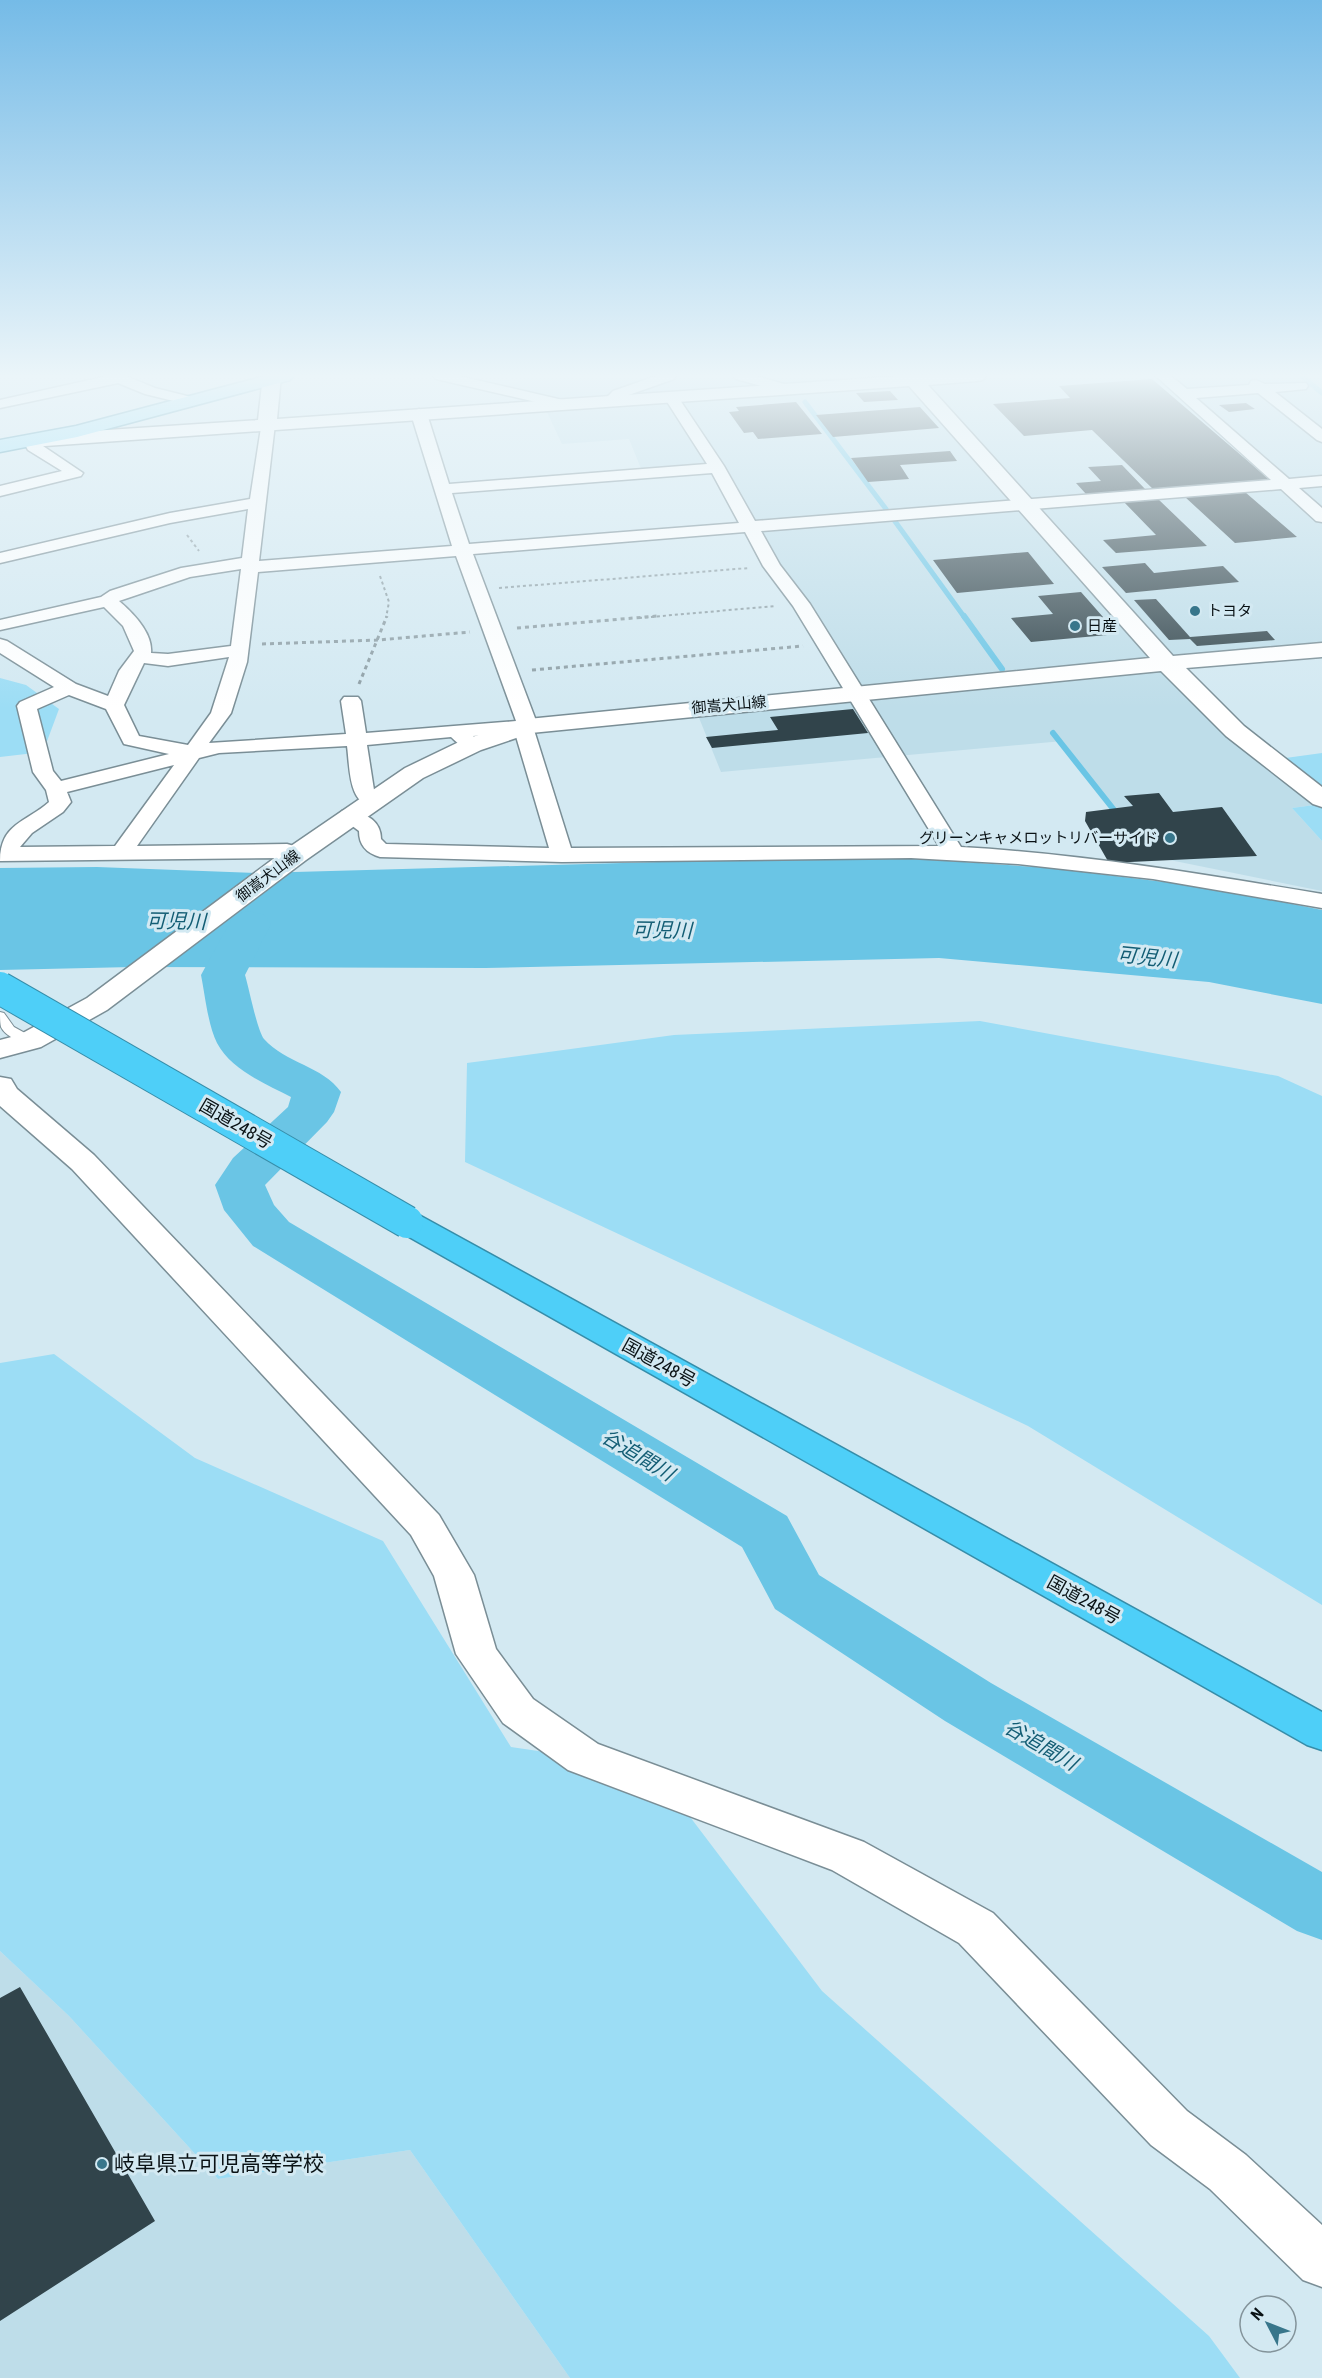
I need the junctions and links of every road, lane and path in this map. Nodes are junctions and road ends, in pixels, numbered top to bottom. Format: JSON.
{"nodes":[{"id":1,"x":17,"y":487,"type":"edge"},
{"id":2,"x":259,"y":487,"type":"edge"},
{"id":3,"x":469,"y":487,"type":"edge"},
{"id":4,"x":728,"y":487,"type":"edge"},
{"id":5,"x":1011,"y":487,"type":"edge"},
{"id":6,"x":1251,"y":487,"type":"edge"},
{"id":7,"x":1289,"y":487,"type":"edge"},
{"id":8,"x":443,"y":489,"type":"joint"},
{"id":9,"x":0,"y":491,"type":"edge"},
{"id":10,"x":257,"y":503,"type":"junction"},
{"id":11,"x":1028,"y":506,"type":"junction"},
{"id":12,"x":1322,"y":516,"type":"edge"},
{"id":13,"x":170,"y":518,"type":"junction"},
{"id":14,"x":751,"y":528,"type":"junction"},
{"id":15,"x":462,"y":549,"type":"junction"},
{"id":16,"x":373,"y":557,"type":"junction"},
{"id":17,"x":0,"y":558,"type":"edge"},
{"id":18,"x":251,"y":564,"type":"junction"},
{"id":19,"x":772,"y":566,"type":"junction"},
{"id":20,"x":209,"y":569,"type":"junction"},
{"id":21,"x":477,"y":590,"type":"junction"},
{"id":22,"x":107,"y":601,"type":"junction"},
{"id":23,"x":801,"y":604,"type":"junction"},
{"id":24,"x":0,"y":625,"type":"edge"},
{"id":25,"x":492,"y":630,"type":"junction"},
{"id":26,"x":378,"y":640,"type":"junction"},
{"id":27,"x":826,"y":644,"type":"junction"},
{"id":28,"x":0,"y":645,"type":"edge"},
{"id":29,"x":240,"y":648,"type":"junction"},
{"id":30,"x":1322,"y":650,"type":"edge"},
{"id":31,"x":140,"y":657,"type":"junction"},
{"id":32,"x":1167,"y":663,"type":"junction"},
{"id":33,"x":508,"y":672,"type":"junction"},
{"id":34,"x":69,"y":688,"type":"junction"},
{"id":35,"x":857,"y":694,"type":"junction"},
{"id":36,"x":351,"y":702,"type":"joint"},
{"id":37,"x":114,"y":705,"type":"junction"},
{"id":38,"x":525,"y":727,"type":"junction"},
{"id":39,"x":463,"y":738,"type":"junction"},
{"id":40,"x":355,"y":740,"type":"junction"},
{"id":41,"x":192,"y":752,"type":"junction"},
{"id":42,"x":56,"y":789,"type":"junction"},
{"id":43,"x":1322,"y":799,"type":"edge"},
{"id":44,"x":372,"y":800,"type":"junction"},
{"id":45,"x":350,"y":816,"type":"junction"},
{"id":46,"x":121,"y":853,"type":"junction"},
{"id":47,"x":954,"y":853,"type":"junction"},
{"id":48,"x":2,"y":854,"type":"edge"},
{"id":49,"x":297,"y":854,"type":"junction"},
{"id":50,"x":562,"y":855,"type":"junction"},
{"id":51,"x":1322,"y":902,"type":"edge"},
{"id":52,"x":0,"y":988,"type":"edge"},
{"id":53,"x":0,"y":1016,"type":"edge"},
{"id":54,"x":30,"y":1041,"type":"junction"},
{"id":55,"x":0,"y":1049,"type":"edge"},
{"id":56,"x":0,"y":1086,"type":"edge"},
{"id":57,"x":1322,"y":1733,"type":"edge"},
{"id":58,"x":1322,"y":2261,"type":"edge"}],
"edges":[{"from":1,"to":9,"type":"street"},
{"from":2,"to":10,"type":"street"},
{"from":3,"to":8,"type":"street"},
{"from":4,"to":14,"type":"street"},
{"from":5,"to":11,"type":"street"},
{"from":6,"to":11,"type":"street"},
{"from":7,"to":12,"type":"street"},
{"from":8,"to":15,"type":"street"},
{"from":10,"to":13,"type":"street"},
{"from":10,"to":18,"type":"street"},
{"from":11,"to":14,"type":"street"},
{"from":11,"to":32,"type":"street"},
{"from":13,"to":17,"type":"street"},
{"from":13,"to":20,"type":"path"},
{"from":14,"to":15,"type":"street"},
{"from":14,"to":19,"type":"street"},
{"from":15,"to":16,"type":"street"},
{"from":15,"to":21,"type":"street"},
{"from":16,"to":18,"type":"street"},
{"from":16,"to":26,"type":"path"},
{"from":18,"to":20,"type":"street"},
{"from":18,"to":29,"type":"street"},
{"from":19,"to":21,"type":"path"},
{"from":19,"to":23,"type":"street"},
{"from":20,"to":22,"type":"street"},
{"from":21,"to":25,"type":"street"},
{"from":22,"to":24,"type":"street"},
{"from":22,"to":31,"type":"street"},
{"from":23,"to":25,"type":"path"},
{"from":23,"to":27,"type":"street"},
{"from":25,"to":26,"type":"path"},
{"from":25,"to":33,"type":"street"},
{"from":26,"to":29,"type":"path"},
{"from":26,"to":36,"type":"path"},
{"from":27,"to":33,"type":"path"},
{"from":27,"to":35,"type":"street"},
{"from":28,"to":34,"type":"street"},
{"from":29,"to":31,"type":"street"},
{"from":29,"to":41,"type":"street"},
{"from":30,"to":32,"type":"street","name":"御嵩犬山線"},
{"from":31,"to":37,"type":"street"},
{"from":32,"to":35,"type":"street","name":"御嵩犬山線"},
{"from":32,"to":43,"type":"street"},
{"from":33,"to":38,"type":"street"},
{"from":34,"to":37,"type":"street"},
{"from":34,"to":42,"type":"street"},
{"from":35,"to":38,"type":"street","name":"御嵩犬山線"},
{"from":35,"to":47,"type":"street"},
{"from":36,"to":40,"type":"street"},
{"from":37,"to":41,"type":"street"},
{"from":38,"to":39,"type":"street","name":"御嵩犬山線"},
{"from":38,"to":50,"type":"street"},
{"from":39,"to":40,"type":"street"},
{"from":39,"to":44,"type":"street","name":"御嵩犬山線"},
{"from":40,"to":41,"type":"street"},
{"from":40,"to":44,"type":"street"},
{"from":41,"to":42,"type":"street"},
{"from":41,"to":46,"type":"street"},
{"from":42,"to":48,"type":"street"},
{"from":44,"to":45,"type":"street","name":"御嵩犬山線"},
{"from":45,"to":49,"type":"street","name":"御嵩犬山線"},
{"from":45,"to":50,"type":"street"},
{"from":46,"to":48,"type":"street"},
{"from":46,"to":49,"type":"street"},
{"from":47,"to":50,"type":"street"},
{"from":47,"to":51,"type":"street"},
{"from":49,"to":54,"type":"street","name":"御嵩犬山線"},
{"from":52,"to":57,"type":"highway","name":"国道248号","bridge":true},
{"from":53,"to":54,"type":"lane"},
{"from":54,"to":55,"type":"street","name":"御嵩犬山線"},
{"from":56,"to":58,"type":"street"}]}
